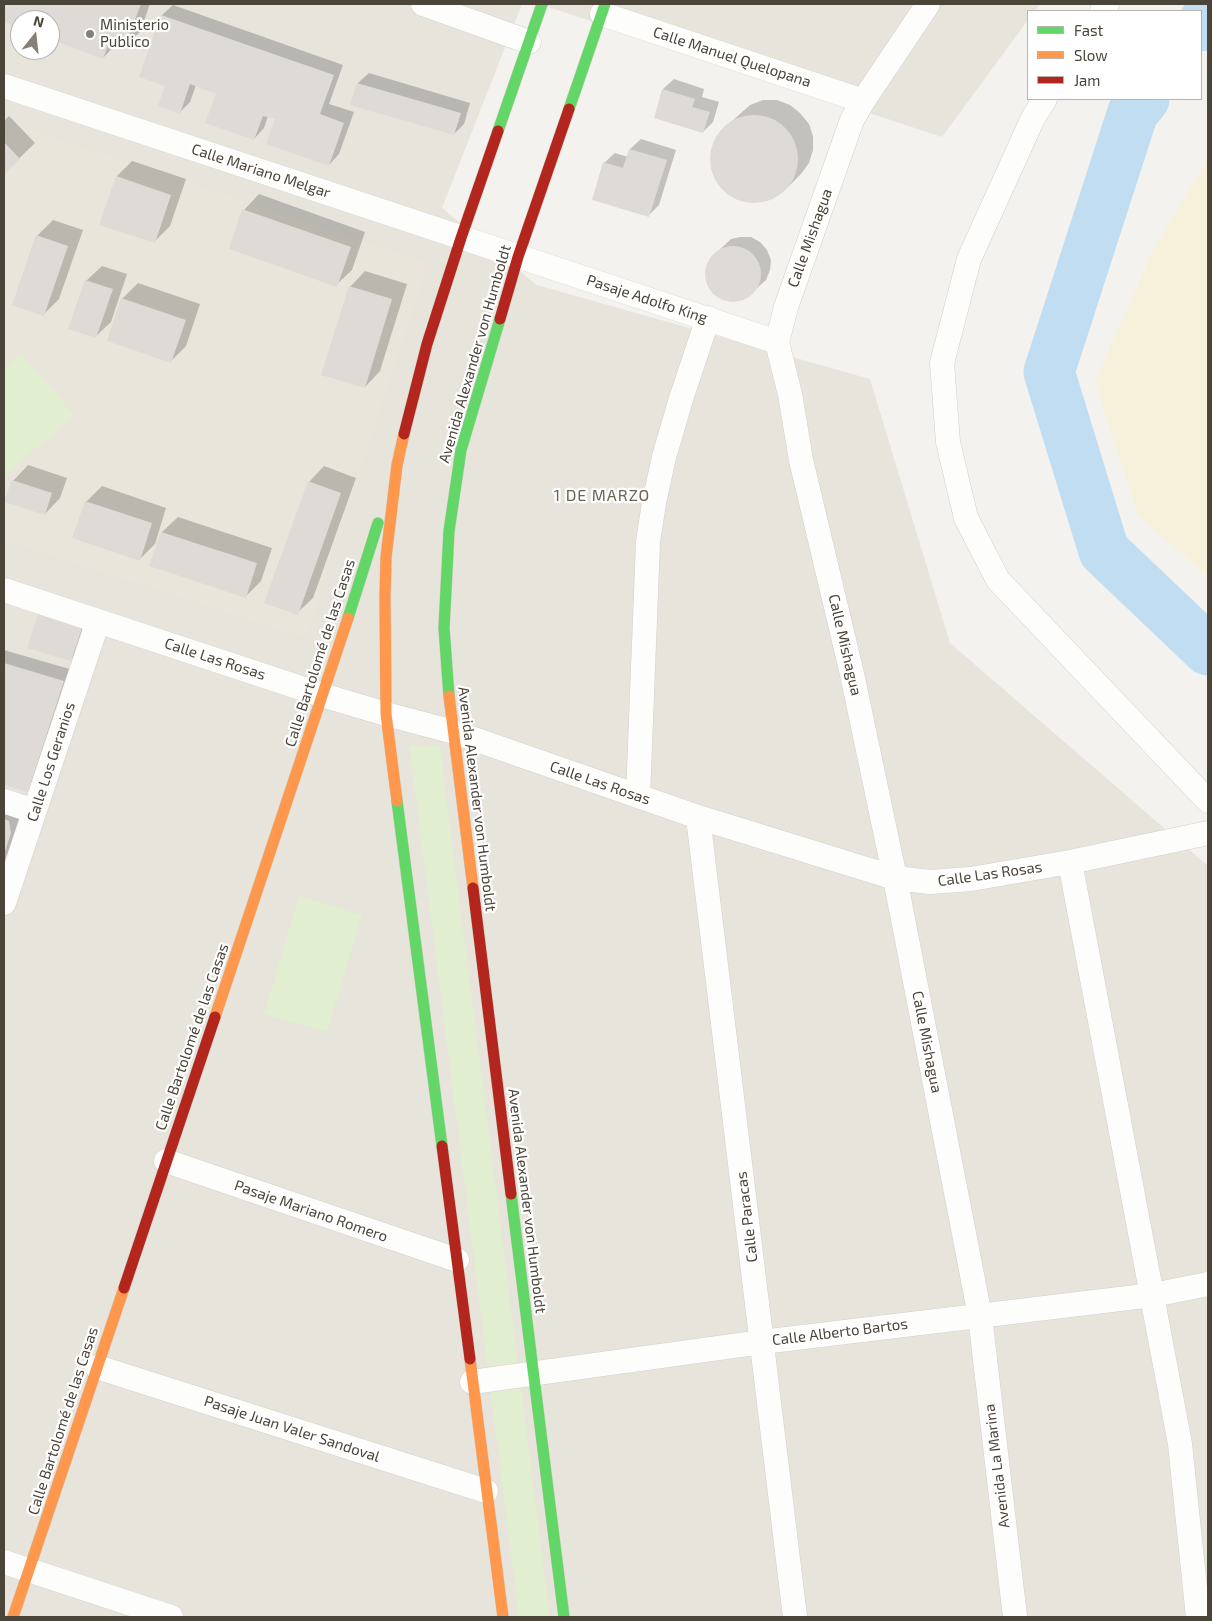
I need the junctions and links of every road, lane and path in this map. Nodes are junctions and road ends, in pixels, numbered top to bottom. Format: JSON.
{"nodes":[{"id":1,"x":423,"y":4,"type":"edge"},
{"id":2,"x":542,"y":4,"type":"edge"},
{"id":3,"x":928,"y":4,"type":"edge"},
{"id":4,"x":603,"y":9,"type":"edge"},
{"id":5,"x":530,"y":42,"type":"junction"},
{"id":6,"x":4,"y":86,"type":"edge"},
{"id":7,"x":1044,"y":100,"type":"edge"},
{"id":8,"x":863,"y":101,"type":"junction"},
{"id":9,"x":461,"y":238,"type":"junction"},
{"id":10,"x":518,"y":257,"type":"junction"},
{"id":11,"x":708,"y":318,"type":"junction"},
{"id":12,"x":777,"y":342,"type":"junction"},
{"id":13,"x":396,"y":466,"type":"junction"},
{"id":14,"x":4,"y":590,"type":"edge"},
{"id":15,"x":98,"y":621,"type":"junction"},
{"id":16,"x":322,"y":694,"type":"junction"},
{"id":17,"x":386,"y":714,"type":"junction"},
{"id":18,"x":454,"y":732,"type":"junction"},
{"id":19,"x":638,"y":796,"type":"junction"},
{"id":20,"x":4,"y":801,"type":"edge"},
{"id":21,"x":1208,"y":801,"type":"edge"},
{"id":22,"x":34,"y":811,"type":"junction"},
{"id":23,"x":698,"y":817,"type":"junction"},
{"id":24,"x":1208,"y":833,"type":"edge"},
{"id":25,"x":1070,"y":862,"type":"junction"},
{"id":26,"x":895,"y":878,"type":"junction"},
{"id":27,"x":4,"y":903,"type":"edge"},
{"id":28,"x":166,"y":1161,"type":"junction"},
{"id":29,"x":457,"y":1260,"type":"junction"},
{"id":30,"x":1208,"y":1284,"type":"edge"},
{"id":31,"x":1153,"y":1295,"type":"junction"},
{"id":32,"x":980,"y":1316,"type":"junction"},
{"id":33,"x":762,"y":1342,"type":"junction"},
{"id":34,"x":97,"y":1367,"type":"junction"},
{"id":35,"x":534,"y":1374,"type":"junction"},
{"id":36,"x":472,"y":1382,"type":"junction"},
{"id":37,"x":486,"y":1491,"type":"junction"},
{"id":38,"x":4,"y":1562,"type":"edge"},
{"id":39,"x":29,"y":1570,"type":"junction"},
{"id":40,"x":13,"y":1617,"type":"edge"},
{"id":41,"x":171,"y":1617,"type":"edge"},
{"id":42,"x":502,"y":1617,"type":"edge"},
{"id":43,"x":564,"y":1617,"type":"edge"},
{"id":44,"x":795,"y":1617,"type":"edge"},
{"id":45,"x":1015,"y":1617,"type":"edge"},
{"id":46,"x":1198,"y":1617,"type":"edge"}],
"edges":[{"from":1,"to":5,"type":"street"},
{"from":2,"to":5,"type":"main road"},
{"from":3,"to":8,"type":"street","name":"Calle Mishagua"},
{"from":4,"to":8,"type":"street","name":"Calle Manuel Quelopana"},
{"from":4,"to":10,"type":"main road","name":"Avenida Alexander von Humboldt"},
{"from":5,"to":9,"type":"main road"},
{"from":6,"to":9,"type":"street","name":"Calle Mariano Melgar"},
{"from":7,"to":21,"type":"street"},
{"from":8,"to":12,"type":"street","name":"Calle Mishagua"},
{"from":9,"to":10,"type":"street","name":"Calle Mariano Melgar"},
{"from":9,"to":13,"type":"main road"},
{"from":10,"to":11,"type":"street","name":"Pasaje Adolfo King"},
{"from":10,"to":18,"type":"main road","name":"Avenida Alexander von Humboldt"},
{"from":11,"to":12,"type":"street","name":"Pasaje Adolfo King"},
{"from":11,"to":19,"type":"street"},
{"from":12,"to":26,"type":"street","name":"Calle Mishagua"},
{"from":13,"to":16,"type":"main road","name":"Calle Bartolomé de las Casas"},
{"from":13,"to":17,"type":"main road"},
{"from":14,"to":15,"type":"street","name":"Calle Las Rosas"},
{"from":15,"to":16,"type":"street","name":"Calle Las Rosas"},
{"from":15,"to":22,"type":"street","name":"Calle Los Geranios"},
{"from":16,"to":17,"type":"street","name":"Calle Las Rosas"},
{"from":16,"to":28,"type":"main road","name":"Calle Bartolomé de las Casas"},
{"from":17,"to":18,"type":"street","name":"Calle Las Rosas"},
{"from":17,"to":29,"type":"main road"},
{"from":18,"to":19,"type":"street","name":"Calle Las Rosas"},
{"from":18,"to":35,"type":"main road","name":"Avenida Alexander von Humboldt"},
{"from":19,"to":23,"type":"street","name":"Calle Las Rosas"},
{"from":20,"to":22,"type":"street"},
{"from":22,"to":27,"type":"street","name":"Calle Los Geranios"},
{"from":23,"to":26,"type":"street","name":"Calle Las Rosas"},
{"from":23,"to":33,"type":"street","name":"Calle Paracas"},
{"from":24,"to":25,"type":"street","name":"Calle Las Rosas"},
{"from":25,"to":26,"type":"street","name":"Calle Las Rosas"},
{"from":25,"to":31,"type":"street"},
{"from":26,"to":32,"type":"street","name":"Calle Mishagua"},
{"from":28,"to":29,"type":"street","name":"Pasaje Mariano Romero"},
{"from":28,"to":34,"type":"main road","name":"Calle Bartolomé de las Casas"},
{"from":29,"to":36,"type":"main road"},
{"from":30,"to":31,"type":"street","name":"Calle Alberto Bartos"},
{"from":31,"to":32,"type":"street","name":"Calle Alberto Bartos"},
{"from":31,"to":46,"type":"street"},
{"from":32,"to":33,"type":"street","name":"Calle Alberto Bartos"},
{"from":32,"to":45,"type":"street","name":"Avenida La Marina"},
{"from":33,"to":35,"type":"street","name":"Calle Alberto Bartos"},
{"from":33,"to":44,"type":"street","name":"Calle Paracas"},
{"from":34,"to":37,"type":"street","name":"Pasaje Juan Valer Sandoval"},
{"from":34,"to":39,"type":"main road","name":"Calle Bartolomé de las Casas"},
{"from":35,"to":36,"type":"street","name":"Calle Alberto Bartos"},
{"from":35,"to":43,"type":"main road","name":"Avenida Alexander von Humboldt"},
{"from":36,"to":37,"type":"main road"},
{"from":37,"to":42,"type":"main road"},
{"from":38,"to":39,"type":"street"},
{"from":39,"to":40,"type":"main road","name":"Calle Bartolomé de las Casas"},
{"from":39,"to":41,"type":"street"}]}
